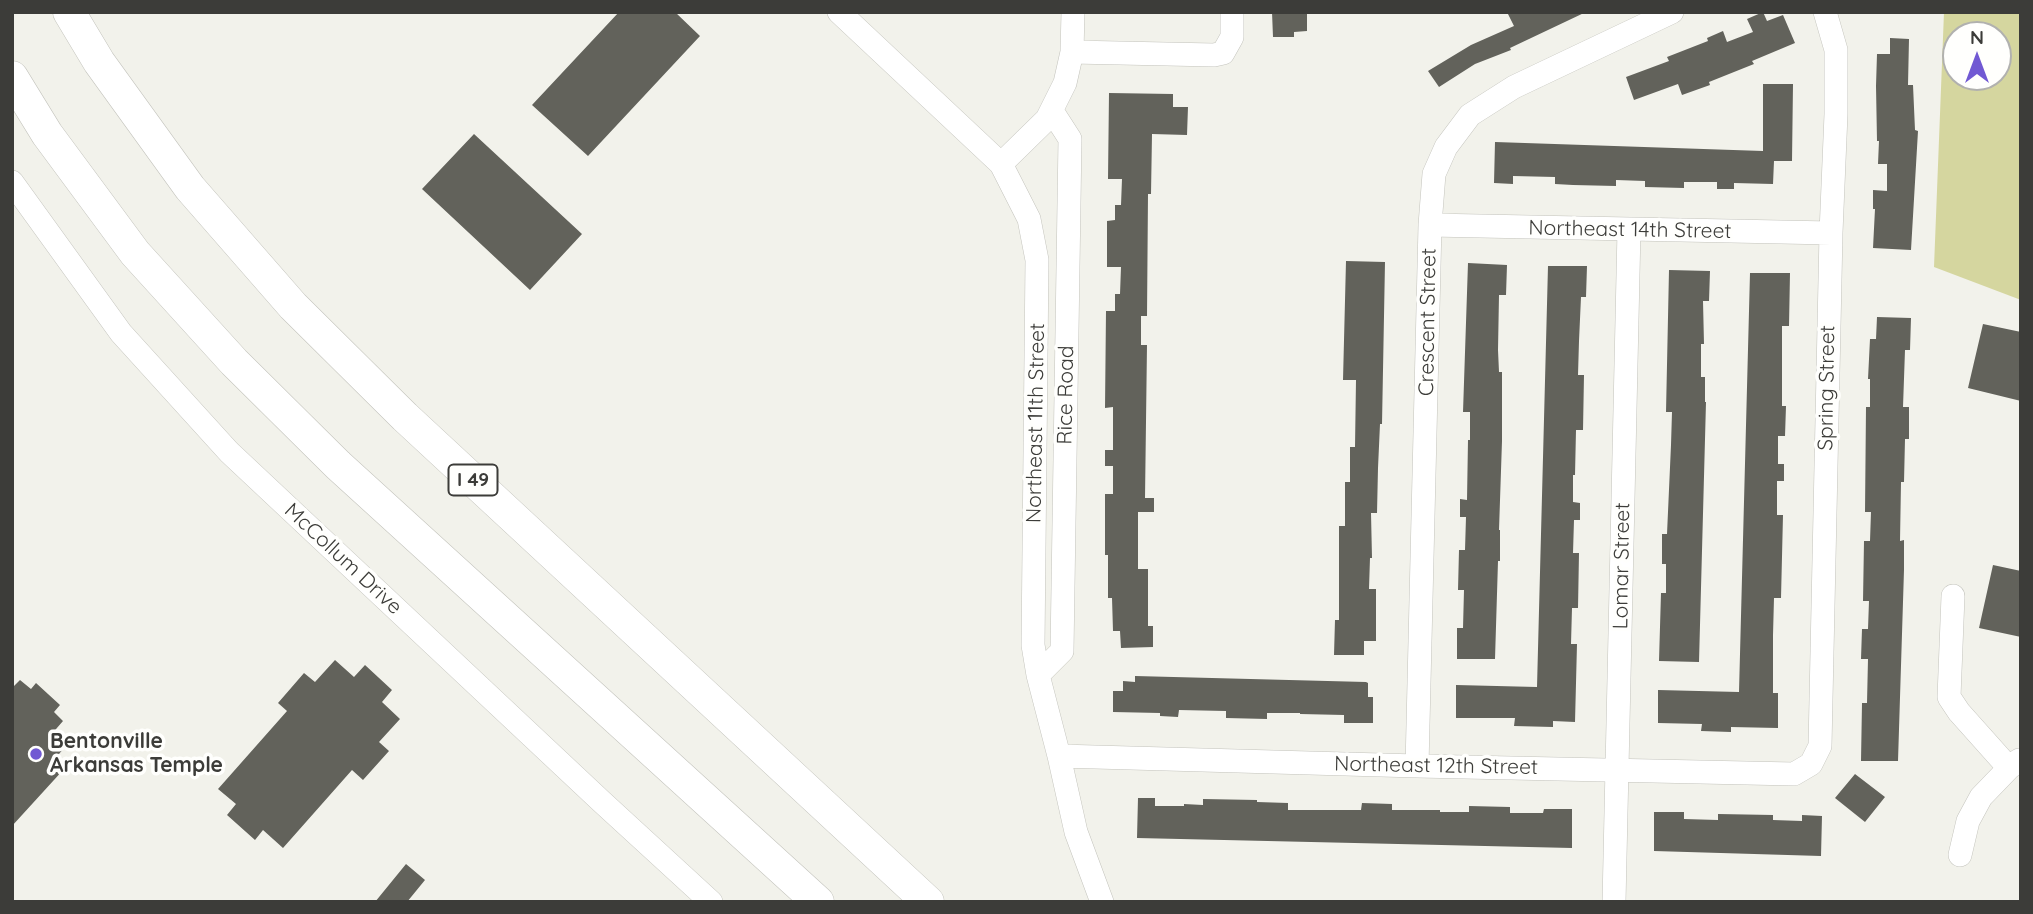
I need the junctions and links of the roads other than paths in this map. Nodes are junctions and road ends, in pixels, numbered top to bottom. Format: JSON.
{"nodes":[{"id":1,"x":69,"y":12,"type":"edge"},
{"id":2,"x":839,"y":12,"type":"edge"},
{"id":3,"x":1073,"y":12,"type":"edge"},
{"id":4,"x":1232,"y":12,"type":"edge"},
{"id":5,"x":1672,"y":12,"type":"edge"},
{"id":6,"x":1825,"y":12,"type":"edge"},
{"id":7,"x":1072,"y":52,"type":"junction"},
{"id":8,"x":12,"y":78,"type":"edge"},
{"id":9,"x":1052,"y":111,"type":"junction"},
{"id":10,"x":1001,"y":164,"type":"junction"},
{"id":11,"x":12,"y":182,"type":"edge"},
{"id":12,"x":1430,"y":225,"type":"junction"},
{"id":13,"x":1629,"y":230,"type":"junction"},
{"id":14,"x":1831,"y":233,"type":"junction"},
{"id":15,"x":1953,"y":596,"type":"dead end"},
{"id":16,"x":1038,"y":675,"type":"junction"},
{"id":17,"x":1059,"y":756,"type":"junction"},
{"id":18,"x":1811,"y":764,"type":"joint"},
{"id":19,"x":2015,"y":764,"type":"edge"},
{"id":20,"x":1417,"y":766,"type":"junction"},
{"id":21,"x":1618,"y":770,"type":"junction"},
{"id":22,"x":1960,"y":855,"type":"dead end"},
{"id":23,"x":711,"y":902,"type":"edge"},
{"id":24,"x":818,"y":902,"type":"edge"},
{"id":25,"x":928,"y":902,"type":"edge"},
{"id":26,"x":1102,"y":902,"type":"edge"},
{"id":27,"x":1614,"y":902,"type":"edge"}],
"edges":[{"from":1,"to":25,"type":"highway","number":"I 49"},
{"from":2,"to":10,"type":"street","name":"Northeast 11th Street"},
{"from":3,"to":7,"type":"street"},
{"from":4,"to":7,"type":"street"},
{"from":5,"to":12,"type":"street","name":"Crescent Street"},
{"from":6,"to":14,"type":"street","name":"Spring Street"},
{"from":7,"to":9,"type":"street"},
{"from":8,"to":24,"type":"highway"},
{"from":9,"to":10,"type":"street"},
{"from":9,"to":16,"type":"street","name":"Rice Road"},
{"from":10,"to":16,"type":"street","name":"Northeast 11th Street"},
{"from":11,"to":23,"type":"street","name":"McCollum Drive"},
{"from":12,"to":13,"type":"street","name":"Northeast 14th Street"},
{"from":12,"to":20,"type":"street","name":"Crescent Street"},
{"from":13,"to":14,"type":"street","name":"Northeast 14th Street"},
{"from":13,"to":21,"type":"street","name":"Lomar Street"},
{"from":14,"to":18,"type":"street","name":"Spring Street"},
{"from":15,"to":19,"type":"street"},
{"from":16,"to":17,"type":"street","name":"Northeast 11th Street"},
{"from":17,"to":20,"type":"street","name":"Northeast 12th Street"},
{"from":17,"to":26,"type":"street","name":"Northeast 11th Street"},
{"from":18,"to":21,"type":"street","name":"Northeast 12th Street"},
{"from":19,"to":22,"type":"street"},
{"from":20,"to":21,"type":"street","name":"Northeast 12th Street"},
{"from":21,"to":27,"type":"street","name":"Lomar Street"}]}
